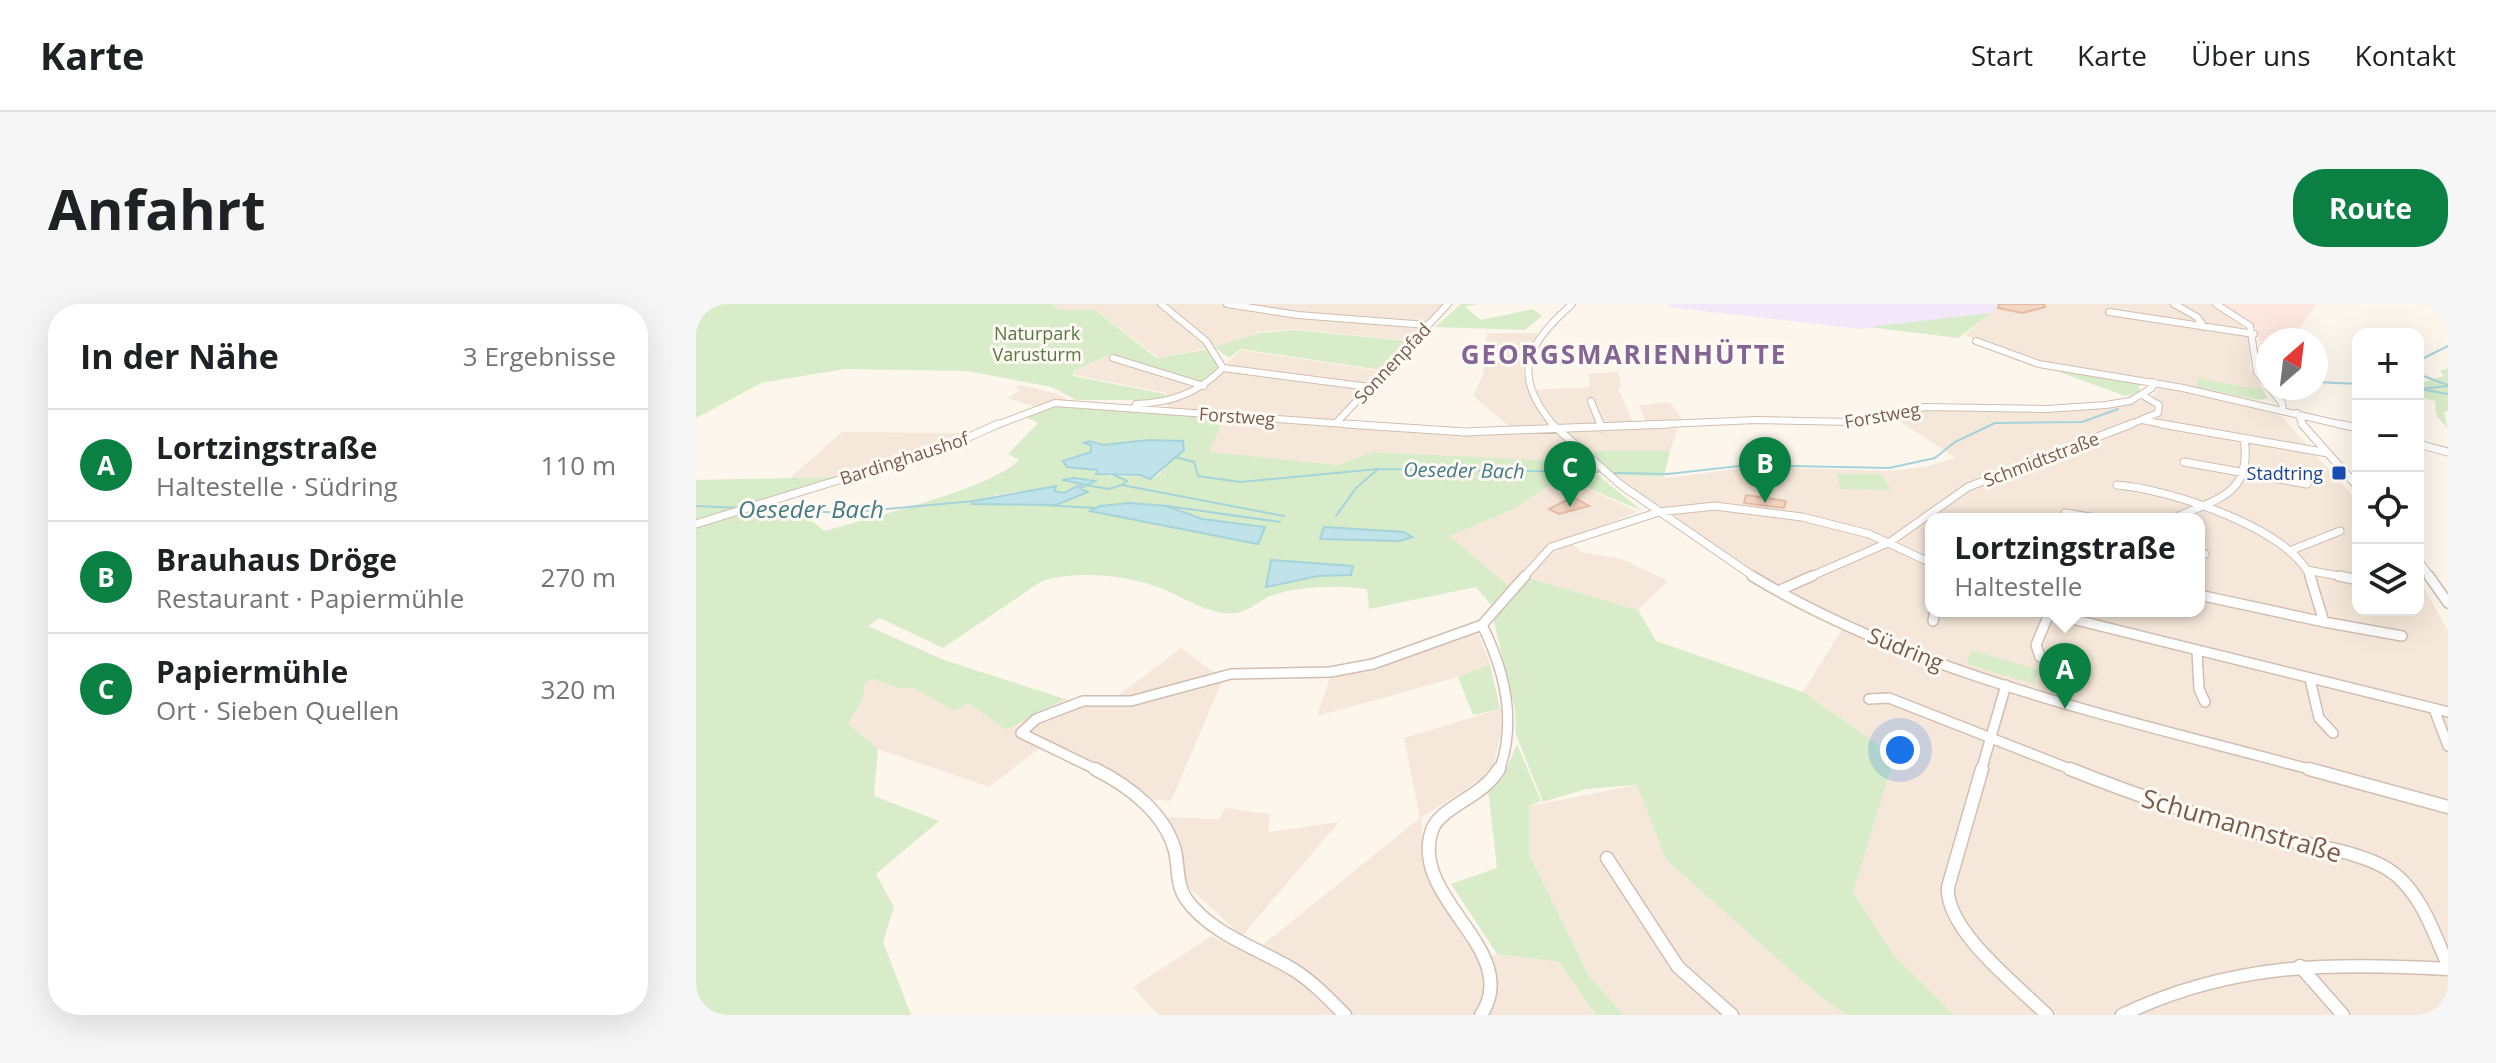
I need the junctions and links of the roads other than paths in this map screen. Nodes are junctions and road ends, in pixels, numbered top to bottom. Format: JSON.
{"nodes":[{"id":1,"x":1161,"y":304,"type":"edge"},
{"id":2,"x":1227,"y":304,"type":"edge"},
{"id":3,"x":1448,"y":304,"type":"edge"},
{"id":4,"x":1572,"y":304,"type":"edge"},
{"id":5,"x":2174,"y":304,"type":"edge"},
{"id":6,"x":2216,"y":304,"type":"edge"},
{"id":7,"x":2109,"y":312,"type":"dead end"},
{"id":8,"x":1427,"y":325,"type":"junction"},
{"id":9,"x":2204,"y":327,"type":"junction"},
{"id":10,"x":2254,"y":334,"type":"junction"},
{"id":11,"x":1976,"y":341,"type":"dead end"},
{"id":12,"x":1113,"y":358,"type":"dead end"},
{"id":13,"x":1223,"y":368,"type":"junction"},
{"id":14,"x":2152,"y":382,"type":"junction"},
{"id":15,"x":1204,"y":386,"type":"junction"},
{"id":16,"x":1369,"y":387,"type":"junction"},
{"id":17,"x":2144,"y":396,"type":"junction"},
{"id":18,"x":1591,"y":401,"type":"dead end"},
{"id":19,"x":1065,"y":402,"type":"joint"},
{"id":20,"x":1088,"y":404,"type":"junction"},
{"id":21,"x":2283,"y":410,"type":"junction"},
{"id":22,"x":2297,"y":413,"type":"junction"},
{"id":23,"x":2142,"y":420,"type":"junction"},
{"id":24,"x":1337,"y":422,"type":"junction"},
{"id":25,"x":2352,"y":427,"type":"edge"},
{"id":26,"x":1602,"y":428,"type":"junction"},
{"id":27,"x":1555,"y":429,"type":"junction"},
{"id":28,"x":2244,"y":439,"type":"junction"},
{"id":29,"x":2424,"y":446,"type":"edge"},
{"id":30,"x":2448,"y":452,"type":"edge"},
{"id":31,"x":2328,"y":453,"type":"junction"},
{"id":32,"x":2184,"y":462,"type":"dead end"},
{"id":33,"x":2245,"y":473,"type":"junction"},
{"id":34,"x":2352,"y":480,"type":"edge"},
{"id":35,"x":2307,"y":484,"type":"dead end"},
{"id":36,"x":2117,"y":485,"type":"dead end"},
{"id":37,"x":2200,"y":507,"type":"junction"},
{"id":38,"x":1659,"y":512,"type":"junction"},
{"id":39,"x":1931,"y":513,"type":"edge"},
{"id":40,"x":2186,"y":513,"type":"edge"},
{"id":41,"x":1925,"y":517,"type":"edge"},
{"id":42,"x":696,"y":524,"type":"edge"},
{"id":43,"x":2340,"y":531,"type":"dead end"},
{"id":44,"x":1890,"y":542,"type":"junction"},
{"id":45,"x":2292,"y":550,"type":"junction"},
{"id":46,"x":1925,"y":560,"type":"edge"},
{"id":47,"x":2424,"y":569,"type":"edge"},
{"id":48,"x":2307,"y":570,"type":"junction"},
{"id":49,"x":2352,"y":579,"type":"edge"},
{"id":50,"x":1778,"y":591,"type":"junction"},
{"id":51,"x":2205,"y":596,"type":"edge"},
{"id":52,"x":2448,"y":603,"type":"edge"},
{"id":53,"x":1934,"y":617,"type":"edge"},
{"id":54,"x":2043,"y":617,"type":"edge"},
{"id":55,"x":2073,"y":617,"type":"edge"},
{"id":56,"x":1933,"y":621,"type":"dead end"},
{"id":57,"x":2324,"y":622,"type":"junction"},
{"id":58,"x":1482,"y":625,"type":"junction"},
{"id":59,"x":2402,"y":636,"type":"dead end"},
{"id":60,"x":2197,"y":652,"type":"junction"},
{"id":61,"x":2040,"y":657,"type":"dead end"},
{"id":62,"x":2310,"y":679,"type":"junction"},
{"id":63,"x":2006,"y":685,"type":"junction"},
{"id":64,"x":1869,"y":699,"type":"dead end"},
{"id":65,"x":2205,"y":702,"type":"dead end"},
{"id":66,"x":2434,"y":709,"type":"junction"},
{"id":67,"x":2448,"y":712,"type":"edge"},
{"id":68,"x":2333,"y":733,"type":"dead end"},
{"id":69,"x":1990,"y":738,"type":"junction"},
{"id":70,"x":2448,"y":746,"type":"edge"},
{"id":71,"x":2448,"y":807,"type":"edge"},
{"id":72,"x":1607,"y":858,"type":"dead end"},
{"id":73,"x":2300,"y":966,"type":"junction"},
{"id":74,"x":2448,"y":967,"type":"edge"},
{"id":75,"x":1345,"y":1015,"type":"edge"},
{"id":76,"x":1481,"y":1015,"type":"edge"},
{"id":77,"x":1732,"y":1015,"type":"edge"},
{"id":78,"x":2047,"y":1015,"type":"edge"},
{"id":79,"x":2122,"y":1015,"type":"edge"},
{"id":80,"x":2343,"y":1015,"type":"edge"}],
"edges":[{"from":1,"to":13,"type":"street"},
{"from":2,"to":8,"type":"street"},
{"from":3,"to":8,"type":"street","name":"Sonnenpfad"},
{"from":4,"to":27,"type":"street","name":"Südring"},
{"from":5,"to":9,"type":"street"},
{"from":6,"to":10,"type":"street"},
{"from":7,"to":9,"type":"street"},
{"from":8,"to":16,"type":"street","name":"Sonnenpfad"},
{"from":9,"to":10,"type":"street"},
{"from":10,"to":21,"type":"street"},
{"from":11,"to":14,"type":"street"},
{"from":12,"to":15,"type":"street"},
{"from":13,"to":15,"type":"street"},
{"from":13,"to":16,"type":"street"},
{"from":14,"to":17,"type":"street"},
{"from":14,"to":21,"type":"street"},
{"from":15,"to":20,"type":"street"},
{"from":16,"to":24,"type":"street","name":"Sonnenpfad"},
{"from":17,"to":23,"type":"street"},
{"from":17,"to":26,"type":"street","name":"Forstweg"},
{"from":18,"to":26,"type":"street"},
{"from":19,"to":20,"type":"street","name":"Forstweg"},
{"from":19,"to":42,"type":"street","name":"Bardinghaushof"},
{"from":20,"to":24,"type":"street","name":"Forstweg"},
{"from":21,"to":22,"type":"street"},
{"from":22,"to":25,"type":"street"},
{"from":22,"to":31,"type":"street"},
{"from":23,"to":28,"type":"street"},
{"from":23,"to":39,"type":"street","name":"Schmidtstraße"},
{"from":24,"to":27,"type":"street","name":"Forstweg"},
{"from":26,"to":27,"type":"street","name":"Forstweg"},
{"from":27,"to":38,"type":"street","name":"Südring"},
{"from":28,"to":31,"type":"street"},
{"from":28,"to":33,"type":"street"},
{"from":29,"to":30,"type":"street"},
{"from":31,"to":34,"type":"street"},
{"from":32,"to":33,"type":"street"},
{"from":33,"to":35,"type":"street"},
{"from":33,"to":37,"type":"street"},
{"from":36,"to":37,"type":"street"},
{"from":37,"to":40,"type":"street"},
{"from":37,"to":45,"type":"street"},
{"from":38,"to":44,"type":"street"},
{"from":38,"to":50,"type":"street","name":"Südring"},
{"from":38,"to":58,"type":"street"},
{"from":41,"to":44,"type":"street","name":"Schmidtstraße"},
{"from":43,"to":45,"type":"street"},
{"from":44,"to":46,"type":"street"},
{"from":44,"to":50,"type":"street","name":"Schmidtstraße"},
{"from":45,"to":48,"type":"street"},
{"from":47,"to":52,"type":"street"},
{"from":48,"to":49,"type":"street"},
{"from":48,"to":57,"type":"street"},
{"from":50,"to":63,"type":"street","name":"Südring"},
{"from":51,"to":57,"type":"street"},
{"from":53,"to":56,"type":"street"},
{"from":54,"to":61,"type":"street"},
{"from":55,"to":60,"type":"street"},
{"from":57,"to":59,"type":"street"},
{"from":58,"to":75,"type":"street"},
{"from":58,"to":76,"type":"street"},
{"from":60,"to":62,"type":"street"},
{"from":60,"to":65,"type":"street"},
{"from":62,"to":66,"type":"street"},
{"from":62,"to":68,"type":"street"},
{"from":63,"to":69,"type":"street"},
{"from":63,"to":71,"type":"street","name":"Südring"},
{"from":64,"to":69,"type":"street","name":"Schumannstraße"},
{"from":66,"to":67,"type":"street"},
{"from":66,"to":70,"type":"street"},
{"from":69,"to":74,"type":"street","name":"Schumannstraße"},
{"from":69,"to":78,"type":"street"},
{"from":72,"to":77,"type":"street"},
{"from":73,"to":74,"type":"street"},
{"from":73,"to":79,"type":"street"},
{"from":73,"to":80,"type":"street"}]}
